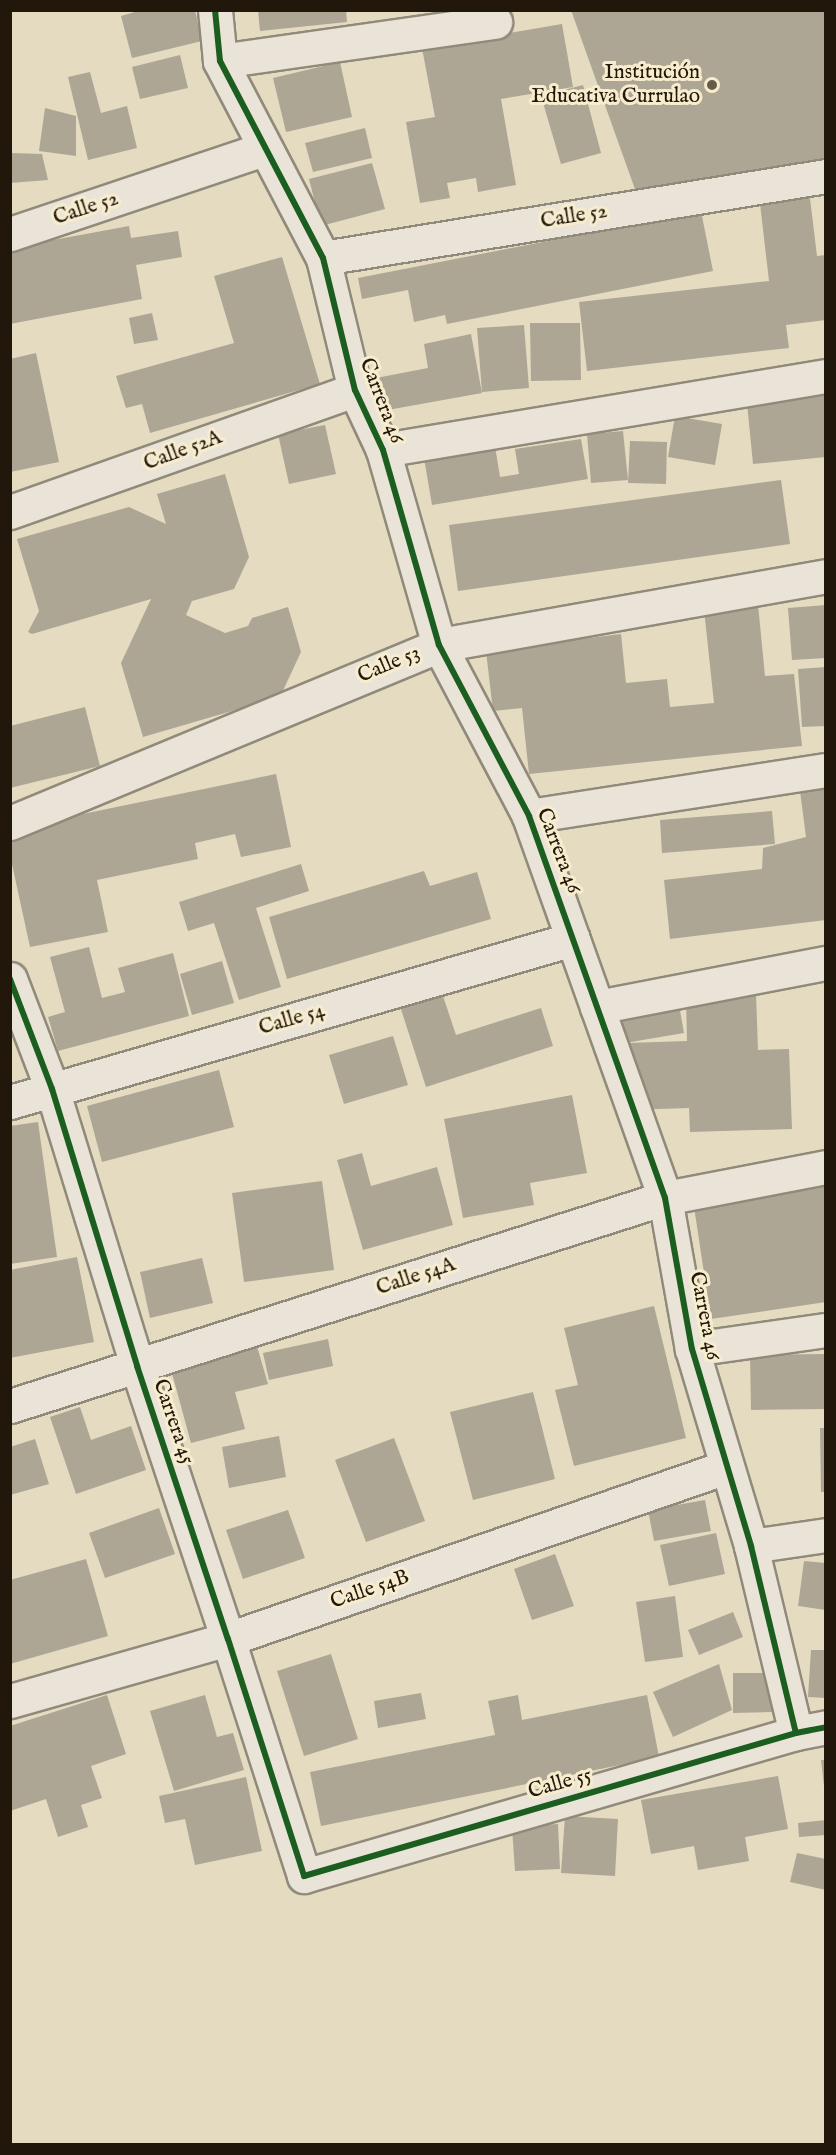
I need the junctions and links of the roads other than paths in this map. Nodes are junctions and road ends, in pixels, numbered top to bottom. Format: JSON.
{"nodes":[{"id":1,"x":215,"y":10,"type":"edge"},
{"id":2,"x":495,"y":22,"type":"dead end"},
{"id":3,"x":220,"y":61,"type":"junction"},
{"id":4,"x":264,"y":149,"type":"junction"},
{"id":5,"x":825,"y":176,"type":"edge"},
{"id":6,"x":10,"y":234,"type":"edge"},
{"id":7,"x":323,"y":258,"type":"junction"},
{"id":8,"x":825,"y":375,"type":"edge"},
{"id":9,"x":355,"y":390,"type":"junction"},
{"id":10,"x":382,"y":450,"type":"junction"},
{"id":11,"x":10,"y":512,"type":"edge"},
{"id":12,"x":825,"y":576,"type":"edge"},
{"id":13,"x":439,"y":645,"type":"junction"},
{"id":14,"x":825,"y":770,"type":"edge"},
{"id":15,"x":529,"y":816,"type":"junction"},
{"id":16,"x":10,"y":823,"type":"edge"},
{"id":17,"x":573,"y":939,"type":"junction"},
{"id":18,"x":825,"y":963,"type":"edge"},
{"id":19,"x":10,"y":979,"type":"edge"},
{"id":20,"x":597,"y":1007,"type":"junction"},
{"id":21,"x":52,"y":1089,"type":"junction"},
{"id":22,"x":10,"y":1102,"type":"edge"},
{"id":23,"x":825,"y":1167,"type":"edge"},
{"id":24,"x":665,"y":1198,"type":"junction"},
{"id":25,"x":825,"y":1330,"type":"edge"},
{"id":26,"x":692,"y":1349,"type":"junction"},
{"id":27,"x":136,"y":1366,"type":"junction"},
{"id":28,"x":10,"y":1406,"type":"edge"},
{"id":29,"x":726,"y":1467,"type":"junction"},
{"id":30,"x":825,"y":1534,"type":"edge"},
{"id":31,"x":751,"y":1546,"type":"junction"},
{"id":32,"x":228,"y":1639,"type":"junction"},
{"id":33,"x":10,"y":1701,"type":"edge"},
{"id":34,"x":811,"y":1730,"type":"edge"},
{"id":35,"x":304,"y":1876,"type":"joint"}],
"edges":[{"from":1,"to":3,"type":"street","name":"Carrera 46"},
{"from":2,"to":3,"type":"street"},
{"from":3,"to":4,"type":"street","name":"Carrera 46"},
{"from":4,"to":6,"type":"street","name":"Calle 52"},
{"from":4,"to":7,"type":"street","name":"Carrera 46"},
{"from":5,"to":7,"type":"street","name":"Calle 52"},
{"from":7,"to":9,"type":"street","name":"Carrera 46"},
{"from":8,"to":10,"type":"street"},
{"from":9,"to":10,"type":"street","name":"Carrera 46"},
{"from":9,"to":11,"type":"street","name":"Calle 52A"},
{"from":10,"to":13,"type":"street","name":"Carrera 46"},
{"from":12,"to":13,"type":"street","name":"Calle 53"},
{"from":13,"to":15,"type":"street","name":"Carrera 46"},
{"from":13,"to":16,"type":"street","name":"Calle 53"},
{"from":14,"to":15,"type":"street"},
{"from":15,"to":17,"type":"street","name":"Carrera 46"},
{"from":17,"to":20,"type":"street","name":"Carrera 46"},
{"from":17,"to":21,"type":"street","name":"Calle 54"},
{"from":18,"to":20,"type":"street"},
{"from":19,"to":21,"type":"street","name":"Carrera 45"},
{"from":20,"to":24,"type":"street","name":"Carrera 46"},
{"from":21,"to":22,"type":"street","name":"Calle 54"},
{"from":21,"to":27,"type":"street","name":"Carrera 45"},
{"from":23,"to":24,"type":"street","name":"Calle 54A"},
{"from":24,"to":26,"type":"street","name":"Carrera 46"},
{"from":24,"to":27,"type":"street","name":"Calle 54A"},
{"from":25,"to":26,"type":"street"},
{"from":26,"to":29,"type":"street","name":"Carrera 46"},
{"from":27,"to":28,"type":"street","name":"Calle 54A"},
{"from":27,"to":32,"type":"street","name":"Carrera 45"},
{"from":29,"to":31,"type":"street","name":"Carrera 46"},
{"from":29,"to":32,"type":"street","name":"Calle 54B"},
{"from":30,"to":31,"type":"street"},
{"from":31,"to":34,"type":"street","name":"Carrera 46"},
{"from":32,"to":33,"type":"street","name":"Calle 54B"},
{"from":32,"to":35,"type":"street","name":"Carrera 45"},
{"from":34,"to":35,"type":"street","name":"Calle 55"}]}
